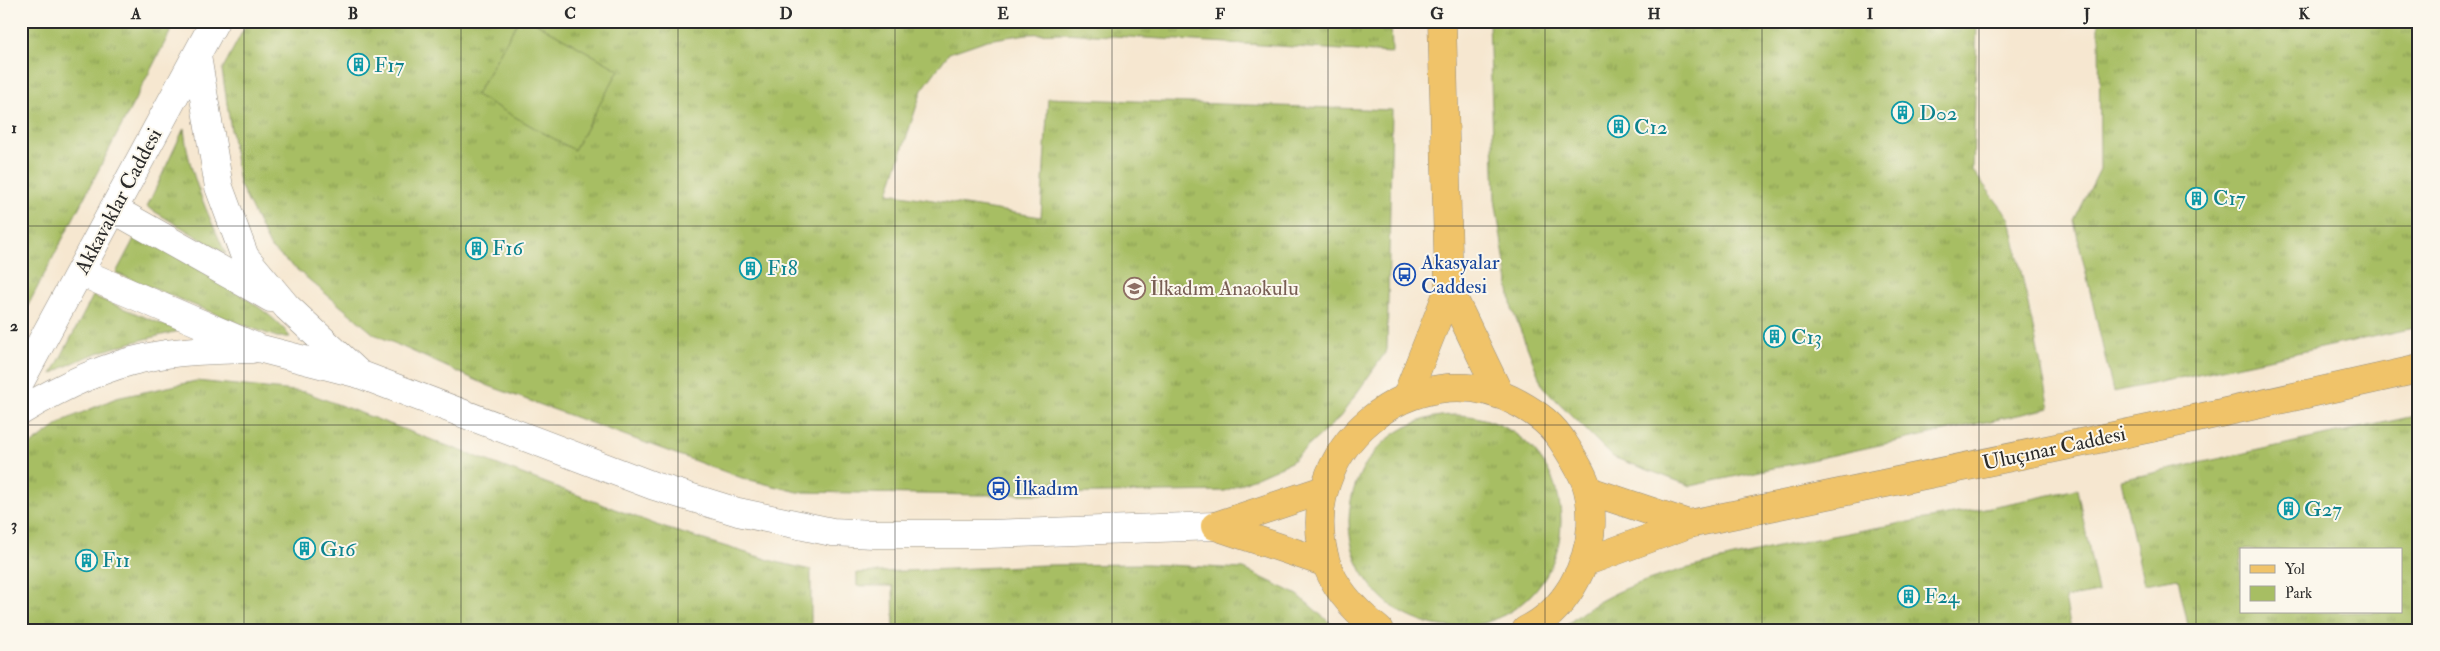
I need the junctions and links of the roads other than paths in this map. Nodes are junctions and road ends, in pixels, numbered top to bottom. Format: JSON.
{"nodes":[{"id":1,"x":215,"y":21,"type":"edge"},
{"id":2,"x":1442,"y":21,"type":"edge"},
{"id":3,"x":197,"y":56,"type":"junction"},
{"id":4,"x":113,"y":209,"type":"junction"},
{"id":5,"x":80,"y":272,"type":"junction"},
{"id":6,"x":1449,"y":289,"type":"junction"},
{"id":7,"x":287,"y":307,"type":"junction"},
{"id":8,"x":258,"y":348,"type":"junction"},
{"id":9,"x":2419,"y":369,"type":"edge"},
{"id":10,"x":359,"y":374,"type":"junction"},
{"id":11,"x":21,"y":380,"type":"edge"},
{"id":12,"x":1498,"y":393,"type":"junction"},
{"id":13,"x":1407,"y":396,"type":"junction"},
{"id":14,"x":21,"y":411,"type":"edge"},
{"id":15,"x":1323,"y":490,"type":"junction"},
{"id":16,"x":1590,"y":491,"type":"junction"},
{"id":17,"x":1688,"y":524,"type":"junction"},
{"id":18,"x":1215,"y":526,"type":"junction"},
{"id":19,"x":1585,"y":562,"type":"junction"},
{"id":20,"x":1326,"y":563,"type":"junction"},
{"id":21,"x":1379,"y":630,"type":"edge"},
{"id":22,"x":1526,"y":630,"type":"edge"}],
"edges":[{"from":1,"to":3,"type":"street","name":"Akkavaklar Caddesi"},
{"from":2,"to":6,"type":"main road"},
{"from":3,"to":4,"type":"street","name":"Akkavaklar Caddesi"},
{"from":3,"to":7,"type":"street"},
{"from":4,"to":5,"type":"street","name":"Akkavaklar Caddesi"},
{"from":4,"to":7,"type":"street"},
{"from":5,"to":8,"type":"street"},
{"from":5,"to":11,"type":"street","name":"Akkavaklar Caddesi"},
{"from":6,"to":12,"type":"main road"},
{"from":6,"to":13,"type":"main road"},
{"from":7,"to":10,"type":"street"},
{"from":8,"to":10,"type":"street"},
{"from":8,"to":14,"type":"street"},
{"from":9,"to":17,"type":"main road","name":"Uluçınar Caddesi"},
{"from":10,"to":18,"type":"street"},
{"from":12,"to":13,"type":"main road"},
{"from":12,"to":16,"type":"main road"},
{"from":13,"to":15,"type":"main road"},
{"from":15,"to":18,"type":"main road"},
{"from":15,"to":20,"type":"main road"},
{"from":16,"to":17,"type":"main road"},
{"from":16,"to":19,"type":"main road"},
{"from":17,"to":19,"type":"main road","name":"Uluçınar Caddesi"},
{"from":18,"to":20,"type":"main road"},
{"from":19,"to":22,"type":"main road"},
{"from":20,"to":21,"type":"main road"}]}
